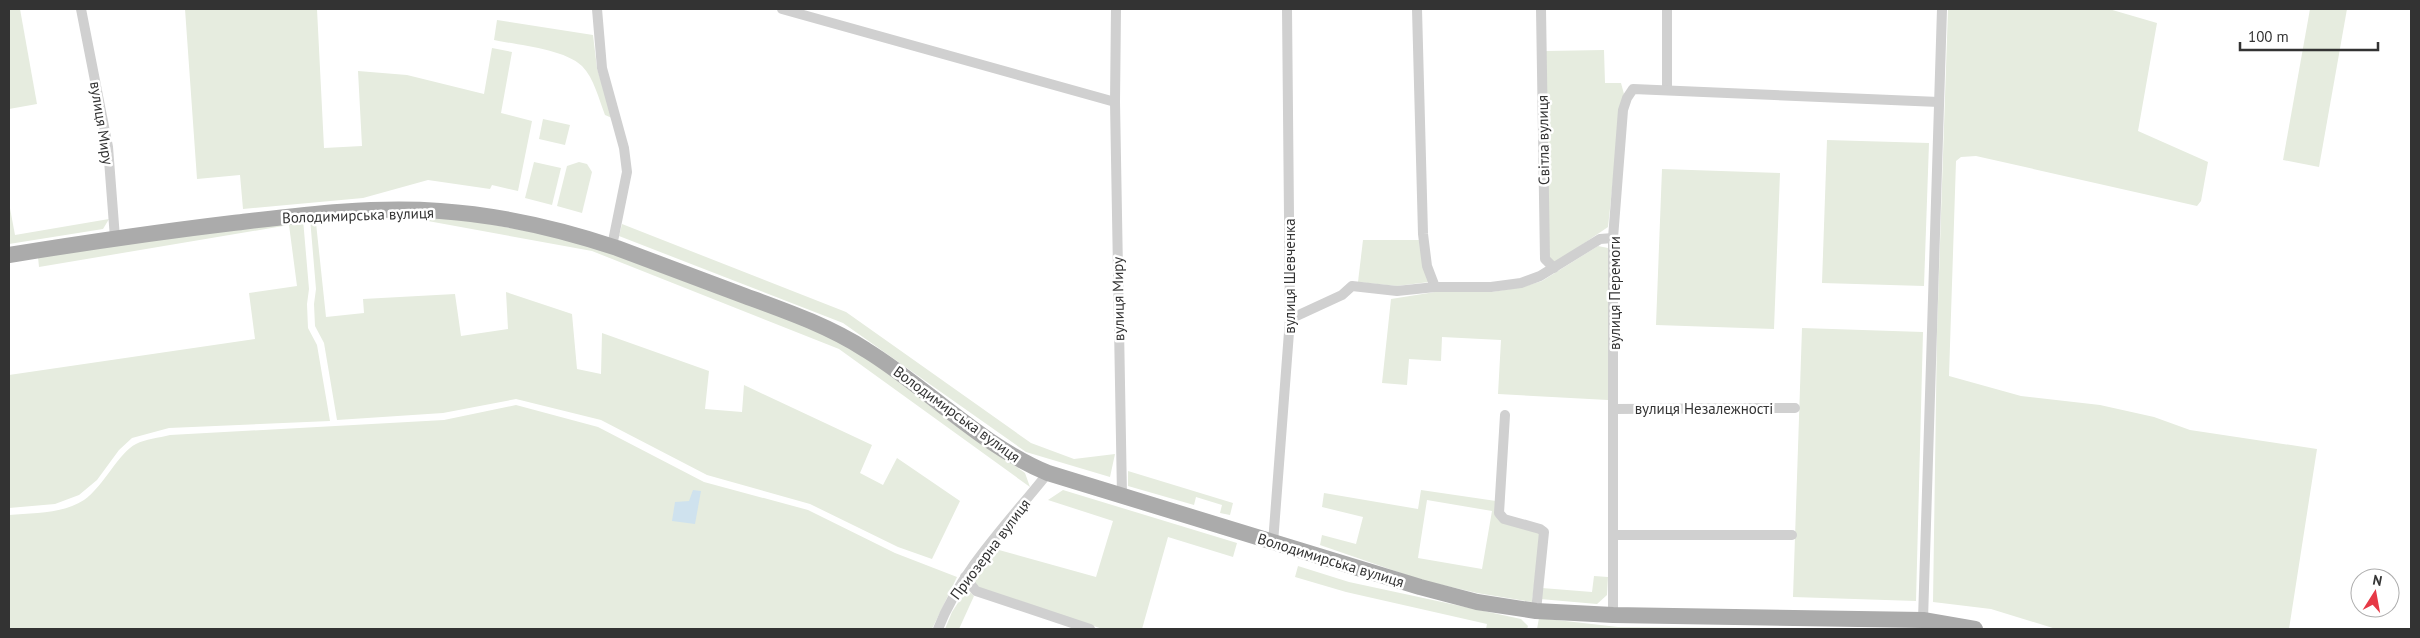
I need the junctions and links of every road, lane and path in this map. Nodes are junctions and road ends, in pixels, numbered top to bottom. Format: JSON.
{"nodes":[{"id":1,"x":81,"y":9,"type":"edge"},
{"id":2,"x":597,"y":9,"type":"edge"},
{"id":3,"x":782,"y":9,"type":"edge"},
{"id":4,"x":1116,"y":9,"type":"edge"},
{"id":5,"x":1287,"y":9,"type":"edge"},
{"id":6,"x":1417,"y":9,"type":"edge"},
{"id":7,"x":1541,"y":9,"type":"edge"},
{"id":8,"x":1667,"y":9,"type":"edge"},
{"id":9,"x":1942,"y":9,"type":"edge"},
{"id":10,"x":1667,"y":90,"type":"junction"},
{"id":11,"x":1115,"y":102,"type":"junction"},
{"id":12,"x":1939,"y":102,"type":"junction"},
{"id":13,"x":115,"y":238,"type":"junction"},
{"id":14,"x":1613,"y":238,"type":"junction"},
{"id":15,"x":612,"y":246,"type":"junction"},
{"id":16,"x":9,"y":255,"type":"edge"},
{"id":17,"x":1554,"y":268,"type":"junction"},
{"id":18,"x":1435,"y":287,"type":"junction"},
{"id":19,"x":1290,"y":319,"type":"junction"},
{"id":20,"x":1796,"y":408,"type":"dead end"},
{"id":21,"x":1613,"y":409,"type":"junction"},
{"id":22,"x":1505,"y":415,"type":"dead end"},
{"id":23,"x":1048,"y":473,"type":"junction"},
{"id":24,"x":1122,"y":496,"type":"junction"},
{"id":25,"x":1613,"y":535,"type":"junction"},
{"id":26,"x":1792,"y":535,"type":"dead end"},
{"id":27,"x":1273,"y":543,"type":"junction"},
{"id":28,"x":965,"y":577,"type":"junction"},
{"id":29,"x":1536,"y":611,"type":"junction"},
{"id":30,"x":1613,"y":614,"type":"junction"},
{"id":31,"x":1923,"y":620,"type":"junction"},
{"id":32,"x":938,"y":629,"type":"edge"},
{"id":33,"x":1090,"y":629,"type":"edge"},
{"id":34,"x":1975,"y":629,"type":"edge"}],
"edges":[{"from":1,"to":13,"type":"street","name":"вулиця Миру"},
{"from":2,"to":15,"type":"street"},
{"from":3,"to":11,"type":"street"},
{"from":4,"to":11,"type":"street","name":"вулиця Миру"},
{"from":5,"to":19,"type":"street","name":"вулиця Шевченка"},
{"from":6,"to":18,"type":"street"},
{"from":7,"to":17,"type":"street","name":"Світла вулиця"},
{"from":8,"to":10,"type":"street"},
{"from":9,"to":12,"type":"street"},
{"from":10,"to":12,"type":"street"},
{"from":10,"to":14,"type":"street","name":"вулиця Перемоги"},
{"from":11,"to":24,"type":"street","name":"вулиця Миру"},
{"from":12,"to":31,"type":"street"},
{"from":13,"to":15,"type":"main road","name":"Володимирська вулиця"},
{"from":13,"to":16,"type":"main road","name":"Володимирська вулиця"},
{"from":14,"to":17,"type":"street"},
{"from":14,"to":21,"type":"street","name":"вулиця Перемоги"},
{"from":15,"to":23,"type":"main road","name":"Володимирська вулиця"},
{"from":17,"to":18,"type":"street"},
{"from":18,"to":19,"type":"street"},
{"from":19,"to":27,"type":"street","name":"вулиця Шевченка"},
{"from":20,"to":21,"type":"street","name":"вулиця Незалежності"},
{"from":21,"to":25,"type":"street","name":"вулиця Перемоги"},
{"from":22,"to":29,"type":"street"},
{"from":23,"to":24,"type":"main road","name":"Володимирська вулиця"},
{"from":23,"to":28,"type":"street","name":"Приозерна вулиця"},
{"from":24,"to":27,"type":"main road","name":"Володимирська вулиця"},
{"from":25,"to":26,"type":"street"},
{"from":25,"to":30,"type":"street","name":"вулиця Перемоги"},
{"from":27,"to":29,"type":"main road","name":"Володимирська вулиця"},
{"from":28,"to":32,"type":"street","name":"Приозерна вулиця"},
{"from":28,"to":33,"type":"street"},
{"from":29,"to":30,"type":"main road","name":"Володимирська вулиця"},
{"from":30,"to":31,"type":"main road","name":"Володимирська вулиця"},
{"from":31,"to":34,"type":"main road","name":"Володимирська вулиця"}]}
